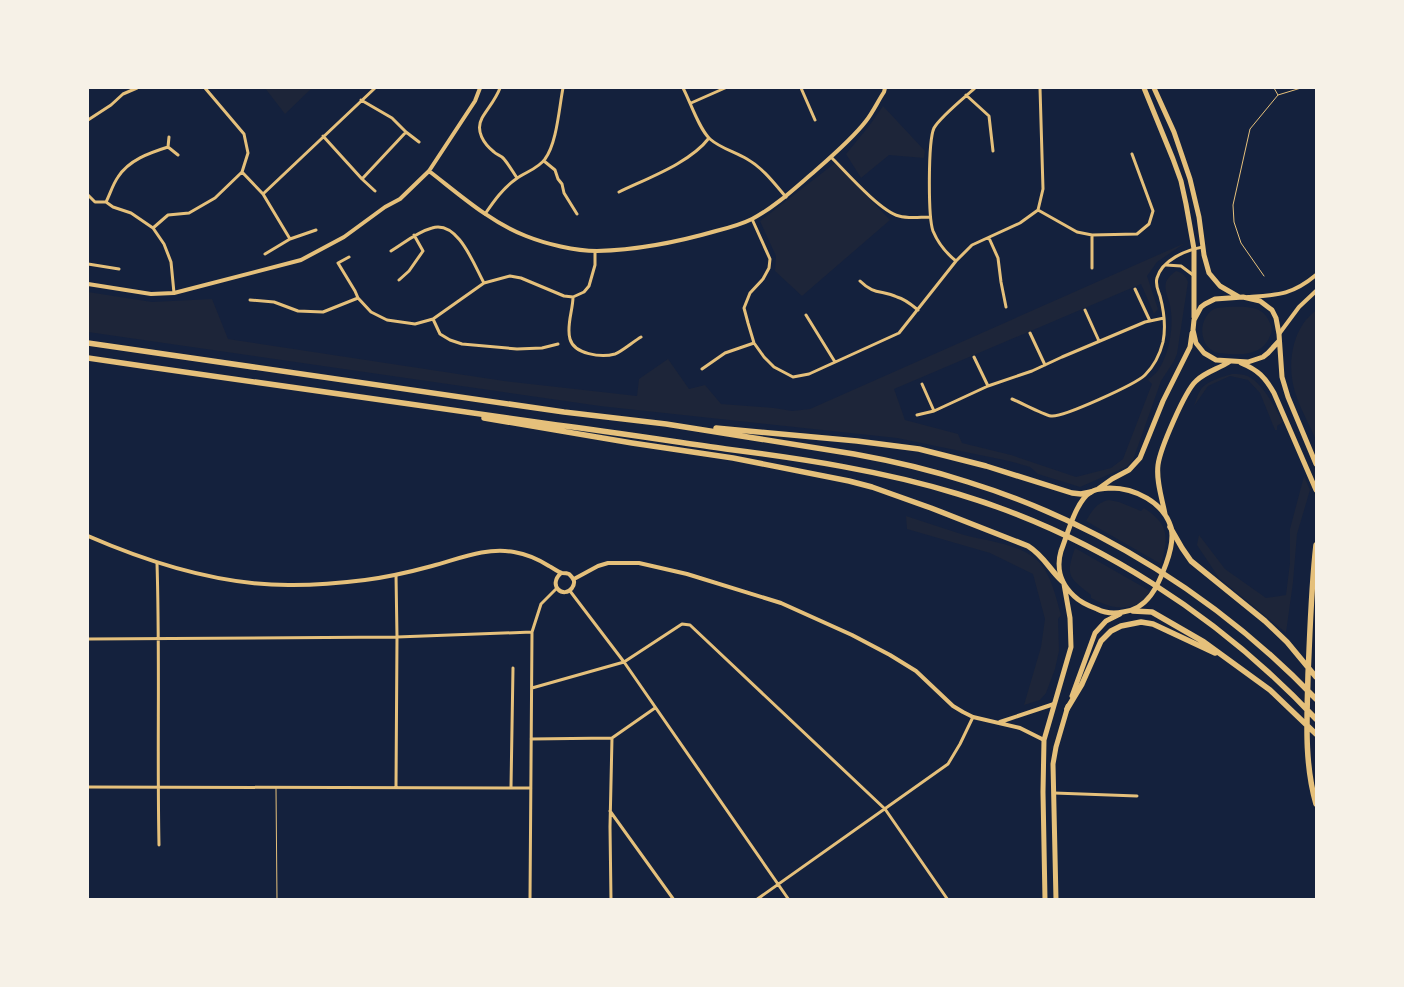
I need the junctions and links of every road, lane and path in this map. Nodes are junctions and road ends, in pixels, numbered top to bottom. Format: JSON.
{"nodes":[{"id":1,"x":137,"y":88,"type":"edge"},
{"id":2,"x":205,"y":88,"type":"edge"},
{"id":3,"x":375,"y":88,"type":"edge"},
{"id":4,"x":480,"y":88,"type":"edge"},
{"id":5,"x":500,"y":88,"type":"edge"},
{"id":6,"x":563,"y":88,"type":"edge"},
{"id":7,"x":683,"y":88,"type":"edge"},
{"id":8,"x":724,"y":88,"type":"edge"},
{"id":9,"x":801,"y":88,"type":"edge"},
{"id":10,"x":884,"y":88,"type":"edge"},
{"id":11,"x":975,"y":88,"type":"edge"},
{"id":12,"x":1040,"y":88,"type":"edge"},
{"id":13,"x":1144,"y":88,"type":"edge"},
{"id":14,"x":1154,"y":88,"type":"edge"},
{"id":15,"x":1274,"y":88,"type":"edge"},
{"id":16,"x":1301,"y":88,"type":"edge"},
{"id":17,"x":966,"y":95,"type":"junction"},
{"id":18,"x":1278,"y":95,"type":"junction"},
{"id":19,"x":361,"y":100,"type":"junction"},
{"id":20,"x":691,"y":103,"type":"junction"},
{"id":21,"x":88,"y":120,"type":"edge"},
{"id":22,"x":815,"y":120,"type":"dead end"},
{"id":23,"x":406,"y":132,"type":"junction"},
{"id":24,"x":323,"y":136,"type":"junction"},
{"id":25,"x":169,"y":137,"type":"dead end"},
{"id":26,"x":709,"y":138,"type":"junction"},
{"id":27,"x":419,"y":142,"type":"dead end"},
{"id":28,"x":168,"y":147,"type":"junction"},
{"id":29,"x":993,"y":151,"type":"dead end"},
{"id":30,"x":1132,"y":154,"type":"dead end"},
{"id":31,"x":178,"y":155,"type":"dead end"},
{"id":32,"x":831,"y":157,"type":"junction"},
{"id":33,"x":544,"y":161,"type":"junction"},
{"id":34,"x":429,"y":171,"type":"junction"},
{"id":35,"x":242,"y":172,"type":"junction"},
{"id":36,"x":517,"y":178,"type":"junction"},
{"id":37,"x":362,"y":179,"type":"junction"},
{"id":38,"x":375,"y":191,"type":"dead end"},
{"id":39,"x":619,"y":192,"type":"dead end"},
{"id":40,"x":263,"y":194,"type":"junction"},
{"id":41,"x":88,"y":195,"type":"edge"},
{"id":42,"x":786,"y":197,"type":"junction"},
{"id":43,"x":106,"y":202,"type":"junction"},
{"id":44,"x":1038,"y":210,"type":"junction"},
{"id":45,"x":485,"y":214,"type":"junction"},
{"id":46,"x":577,"y":214,"type":"dead end"},
{"id":47,"x":930,"y":217,"type":"junction"},
{"id":48,"x":752,"y":219,"type":"junction"},
{"id":49,"x":153,"y":228,"type":"junction"},
{"id":50,"x":316,"y":230,"type":"dead end"},
{"id":51,"x":414,"y":235,"type":"junction"},
{"id":52,"x":1092,"y":235,"type":"junction"},
{"id":53,"x":989,"y":238,"type":"junction"},
{"id":54,"x":290,"y":239,"type":"junction"},
{"id":55,"x":1203,"y":247,"type":"junction"},
{"id":56,"x":1194,"y":248,"type":"junction"},
{"id":57,"x":391,"y":251,"type":"dead end"},
{"id":58,"x":596,"y":251,"type":"junction"},
{"id":59,"x":265,"y":254,"type":"dead end"},
{"id":60,"x":349,"y":257,"type":"dead end"},
{"id":61,"x":956,"y":261,"type":"junction"},
{"id":62,"x":88,"y":264,"type":"edge"},
{"id":63,"x":1166,"y":265,"type":"junction"},
{"id":64,"x":1092,"y":268,"type":"dead end"},
{"id":65,"x":119,"y":269,"type":"dead end"},
{"id":66,"x":1193,"y":275,"type":"junction"},
{"id":67,"x":1316,"y":275,"type":"edge"},
{"id":68,"x":1264,"y":276,"type":"dead end"},
{"id":69,"x":399,"y":280,"type":"dead end"},
{"id":70,"x":860,"y":281,"type":"dead end"},
{"id":71,"x":484,"y":283,"type":"junction"},
{"id":72,"x":88,"y":284,"type":"edge"},
{"id":73,"x":1135,"y":289,"type":"dead end"},
{"id":74,"x":1316,"y":291,"type":"edge"},
{"id":75,"x":174,"y":293,"type":"junction"},
{"id":76,"x":573,"y":297,"type":"junction"},
{"id":77,"x":1242,"y":297,"type":"junction"},
{"id":78,"x":358,"y":298,"type":"junction"},
{"id":79,"x":250,"y":300,"type":"dead end"},
{"id":80,"x":1006,"y":307,"type":"dead end"},
{"id":81,"x":918,"y":310,"type":"junction"},
{"id":82,"x":1086,"y":310,"type":"dead end"},
{"id":83,"x":806,"y":314,"type":"dead end"},
{"id":84,"x":1164,"y":318,"type":"junction"},
{"id":85,"x":434,"y":319,"type":"junction"},
{"id":86,"x":1194,"y":320,"type":"junction"},
{"id":87,"x":1150,"y":321,"type":"junction"},
{"id":88,"x":1193,"y":330,"type":"junction"},
{"id":89,"x":1030,"y":333,"type":"dead end"},
{"id":90,"x":1279,"y":334,"type":"junction"},
{"id":91,"x":640,"y":337,"type":"dead end"},
{"id":92,"x":1099,"y":341,"type":"junction"},
{"id":93,"x":1279,"y":341,"type":"junction"},
{"id":94,"x":88,"y":343,"type":"edge"},
{"id":95,"x":754,"y":343,"type":"junction"},
{"id":96,"x":558,"y":344,"type":"dead end"},
{"id":97,"x":974,"y":356,"type":"dead end"},
{"id":98,"x":88,"y":358,"type":"edge"},
{"id":99,"x":834,"y":362,"type":"junction"},
{"id":100,"x":1230,"y":362,"type":"junction"},
{"id":101,"x":1238,"y":362,"type":"junction"},
{"id":102,"x":1045,"y":364,"type":"junction"},
{"id":103,"x":702,"y":369,"type":"dead end"},
{"id":104,"x":922,"y":384,"type":"dead end"},
{"id":105,"x":988,"y":386,"type":"junction"},
{"id":106,"x":342,"y":395,"type":"junction"},
{"id":107,"x":1012,"y":399,"type":"dead end"},
{"id":108,"x":934,"y":411,"type":"junction"},
{"id":109,"x":918,"y":415,"type":"dead end"},
{"id":110,"x":666,"y":424,"type":"junction"},
{"id":111,"x":1316,"y":464,"type":"edge"},
{"id":112,"x":1316,"y":490,"type":"edge"},
{"id":113,"x":1094,"y":491,"type":"junction"},
{"id":114,"x":1165,"y":517,"type":"junction"},
{"id":115,"x":1170,"y":527,"type":"junction"},
{"id":116,"x":88,"y":536,"type":"edge"},
{"id":117,"x":1316,"y":546,"type":"edge"},
{"id":118,"x":157,"y":563,"type":"junction"},
{"id":119,"x":561,"y":573,"type":"junction"},
{"id":120,"x":396,"y":575,"type":"junction"},
{"id":121,"x":574,"y":579,"type":"junction"},
{"id":122,"x":1063,"y":583,"type":"junction"},
{"id":123,"x":556,"y":588,"type":"junction"},
{"id":124,"x":570,"y":591,"type":"junction"},
{"id":125,"x":1134,"y":610,"type":"junction"},
{"id":126,"x":1123,"y":612,"type":"junction"},
{"id":127,"x":532,"y":632,"type":"junction"},
{"id":128,"x":397,"y":636,"type":"junction"},
{"id":129,"x":159,"y":638,"type":"junction"},
{"id":130,"x":88,"y":639,"type":"edge"},
{"id":131,"x":1230,"y":661,"type":"junction"},
{"id":132,"x":624,"y":662,"type":"junction"},
{"id":133,"x":513,"y":668,"type":"dead end"},
{"id":134,"x":1316,"y":677,"type":"edge"},
{"id":135,"x":532,"y":688,"type":"junction"},
{"id":136,"x":1316,"y":699,"type":"edge"},
{"id":137,"x":1054,"y":704,"type":"junction"},
{"id":138,"x":655,"y":708,"type":"junction"},
{"id":139,"x":1067,"y":708,"type":"junction"},
{"id":140,"x":973,"y":717,"type":"junction"},
{"id":141,"x":1316,"y":719,"type":"edge"},
{"id":142,"x":1000,"y":722,"type":"junction"},
{"id":143,"x":1316,"y":734,"type":"edge"},
{"id":144,"x":612,"y":738,"type":"junction"},
{"id":145,"x":532,"y":739,"type":"junction"},
{"id":146,"x":1044,"y":740,"type":"junction"},
{"id":147,"x":88,"y":787,"type":"edge"},
{"id":148,"x":396,"y":787,"type":"junction"},
{"id":149,"x":512,"y":787,"type":"junction"},
{"id":150,"x":157,"y":788,"type":"junction"},
{"id":151,"x":276,"y":788,"type":"junction"},
{"id":152,"x":531,"y":788,"type":"junction"},
{"id":153,"x":1054,"y":794,"type":"junction"},
{"id":154,"x":1137,"y":796,"type":"dead end"},
{"id":155,"x":1316,"y":804,"type":"edge"},
{"id":156,"x":885,"y":809,"type":"junction"},
{"id":157,"x":610,"y":811,"type":"junction"},
{"id":158,"x":159,"y":845,"type":"dead end"},
{"id":159,"x":778,"y":884,"type":"junction"},
{"id":160,"x":277,"y":900,"type":"edge"},
{"id":161,"x":530,"y":900,"type":"edge"},
{"id":162,"x":611,"y":900,"type":"edge"},
{"id":163,"x":674,"y":900,"type":"edge"},
{"id":164,"x":756,"y":900,"type":"edge"},
{"id":165,"x":789,"y":900,"type":"edge"},
{"id":166,"x":948,"y":900,"type":"edge"},
{"id":167,"x":1046,"y":900,"type":"edge"},
{"id":168,"x":1056,"y":900,"type":"edge"}],
"edges":[{"from":1,"to":21,"type":"street"},
{"from":2,"to":35,"type":"street"},
{"from":3,"to":19,"type":"street"},
{"from":4,"to":34,"type":"street"},
{"from":5,"to":36,"type":"street"},
{"from":6,"to":33,"type":"street"},
{"from":7,"to":20,"type":"street"},
{"from":8,"to":20,"type":"street"},
{"from":9,"to":22,"type":"street"},
{"from":10,"to":32,"type":"street"},
{"from":11,"to":17,"type":"street"},
{"from":12,"to":44,"type":"street"},
{"from":13,"to":56,"type":"main road"},
{"from":14,"to":55,"type":"main road"},
{"from":15,"to":18,"type":"lane"},
{"from":16,"to":18,"type":"lane"},
{"from":17,"to":29,"type":"street"},
{"from":17,"to":47,"type":"street"},
{"from":18,"to":68,"type":"lane"},
{"from":19,"to":23,"type":"street"},
{"from":19,"to":24,"type":"street"},
{"from":20,"to":26,"type":"street"},
{"from":23,"to":27,"type":"street"},
{"from":23,"to":37,"type":"street"},
{"from":24,"to":37,"type":"street"},
{"from":24,"to":40,"type":"street"},
{"from":25,"to":28,"type":"street"},
{"from":26,"to":39,"type":"street"},
{"from":26,"to":42,"type":"street"},
{"from":28,"to":31,"type":"street"},
{"from":28,"to":43,"type":"street"},
{"from":30,"to":52,"type":"street"},
{"from":32,"to":42,"type":"street"},
{"from":32,"to":47,"type":"street"},
{"from":33,"to":36,"type":"street"},
{"from":33,"to":46,"type":"street"},
{"from":34,"to":45,"type":"street"},
{"from":34,"to":75,"type":"street"},
{"from":35,"to":40,"type":"street"},
{"from":35,"to":49,"type":"street"},
{"from":36,"to":45,"type":"street"},
{"from":37,"to":38,"type":"street"},
{"from":40,"to":54,"type":"street"},
{"from":41,"to":43,"type":"street"},
{"from":42,"to":48,"type":"street"},
{"from":43,"to":49,"type":"street"},
{"from":44,"to":52,"type":"street"},
{"from":44,"to":53,"type":"street"},
{"from":45,"to":58,"type":"street"},
{"from":47,"to":61,"type":"street"},
{"from":48,"to":58,"type":"street"},
{"from":48,"to":95,"type":"street"},
{"from":49,"to":75,"type":"street"},
{"from":50,"to":54,"type":"street"},
{"from":51,"to":57,"type":"street"},
{"from":51,"to":69,"type":"street"},
{"from":51,"to":71,"type":"street"},
{"from":52,"to":64,"type":"street"},
{"from":53,"to":61,"type":"street"},
{"from":53,"to":80,"type":"street"},
{"from":54,"to":59,"type":"street"},
{"from":55,"to":56,"type":"street"},
{"from":55,"to":77,"type":"main road"},
{"from":56,"to":63,"type":"street"},
{"from":56,"to":66,"type":"main road"},
{"from":58,"to":76,"type":"street"},
{"from":60,"to":78,"type":"street"},
{"from":61,"to":81,"type":"street"},
{"from":62,"to":65,"type":"street"},
{"from":63,"to":66,"type":"street"},
{"from":63,"to":84,"type":"street"},
{"from":66,"to":86,"type":"main road"},
{"from":67,"to":77,"type":"street"},
{"from":70,"to":81,"type":"street"},
{"from":71,"to":76,"type":"street"},
{"from":71,"to":85,"type":"street"},
{"from":72,"to":75,"type":"street"},
{"from":73,"to":87,"type":"street"},
{"from":74,"to":90,"type":"street"},
{"from":76,"to":91,"type":"street"},
{"from":77,"to":86,"type":"main road"},
{"from":77,"to":90,"type":"main road"},
{"from":78,"to":79,"type":"street"},
{"from":78,"to":85,"type":"street"},
{"from":81,"to":99,"type":"street"},
{"from":82,"to":92,"type":"street"},
{"from":83,"to":99,"type":"street"},
{"from":84,"to":87,"type":"street"},
{"from":84,"to":107,"type":"street"},
{"from":85,"to":96,"type":"street"},
{"from":86,"to":88,"type":"main road"},
{"from":87,"to":92,"type":"street"},
{"from":88,"to":100,"type":"main road"},
{"from":88,"to":113,"type":"main road"},
{"from":89,"to":102,"type":"street"},
{"from":90,"to":93,"type":"main road"},
{"from":92,"to":102,"type":"street"},
{"from":93,"to":101,"type":"main road"},
{"from":93,"to":111,"type":"main road"},
{"from":94,"to":110,"type":"highway"},
{"from":95,"to":99,"type":"street"},
{"from":95,"to":103,"type":"street"},
{"from":97,"to":105,"type":"street"},
{"from":98,"to":106,"type":"highway"},
{"from":100,"to":101,"type":"main road"},
{"from":100,"to":114,"type":"main road"},
{"from":101,"to":112,"type":"main road"},
{"from":102,"to":105,"type":"street"},
{"from":104,"to":108,"type":"street"},
{"from":105,"to":108,"type":"street"},
{"from":106,"to":122,"type":"highway"},
{"from":106,"to":141,"type":"highway"},
{"from":108,"to":109,"type":"street"},
{"from":110,"to":113,"type":"highway"},
{"from":110,"to":136,"type":"highway"},
{"from":113,"to":114,"type":"main road"},
{"from":113,"to":122,"type":"main road"},
{"from":114,"to":115,"type":"main road"},
{"from":115,"to":125,"type":"main road"},
{"from":115,"to":134,"type":"highway"},
{"from":116,"to":118,"type":"street"},
{"from":117,"to":155,"type":"highway"},
{"from":118,"to":120,"type":"street"},
{"from":118,"to":129,"type":"street"},
{"from":119,"to":120,"type":"street"},
{"from":119,"to":121,"type":"street"},
{"from":119,"to":123,"type":"street"},
{"from":120,"to":128,"type":"street"},
{"from":121,"to":124,"type":"street"},
{"from":121,"to":140,"type":"street"},
{"from":122,"to":126,"type":"main road"},
{"from":122,"to":137,"type":"main road"},
{"from":123,"to":124,"type":"street"},
{"from":123,"to":127,"type":"street"},
{"from":124,"to":132,"type":"street"},
{"from":125,"to":126,"type":"main road"},
{"from":125,"to":131,"type":"highway"},
{"from":126,"to":139,"type":"main road"},
{"from":127,"to":128,"type":"street"},
{"from":127,"to":135,"type":"street"},
{"from":128,"to":129,"type":"street"},
{"from":128,"to":148,"type":"street"},
{"from":129,"to":130,"type":"street"},
{"from":129,"to":150,"type":"street"},
{"from":131,"to":139,"type":"highway"},
{"from":131,"to":143,"type":"highway"},
{"from":132,"to":135,"type":"street"},
{"from":132,"to":138,"type":"street"},
{"from":132,"to":156,"type":"street"},
{"from":133,"to":149,"type":"street"},
{"from":135,"to":145,"type":"street"},
{"from":137,"to":142,"type":"street"},
{"from":137,"to":146,"type":"main road"},
{"from":138,"to":144,"type":"street"},
{"from":138,"to":159,"type":"street"},
{"from":139,"to":153,"type":"main road"},
{"from":140,"to":142,"type":"street"},
{"from":140,"to":156,"type":"street"},
{"from":142,"to":146,"type":"street"},
{"from":144,"to":145,"type":"street"},
{"from":144,"to":157,"type":"street"},
{"from":145,"to":152,"type":"street"},
{"from":146,"to":167,"type":"main road"},
{"from":147,"to":150,"type":"street"},
{"from":148,"to":149,"type":"street"},
{"from":148,"to":151,"type":"street"},
{"from":149,"to":152,"type":"street"},
{"from":150,"to":151,"type":"street"},
{"from":150,"to":158,"type":"street"},
{"from":151,"to":160,"type":"lane"},
{"from":152,"to":161,"type":"street"},
{"from":153,"to":154,"type":"street"},
{"from":153,"to":168,"type":"main road"},
{"from":156,"to":159,"type":"street"},
{"from":156,"to":166,"type":"street"},
{"from":157,"to":162,"type":"street"},
{"from":157,"to":163,"type":"street"},
{"from":159,"to":164,"type":"street"},
{"from":159,"to":165,"type":"street"}]}
